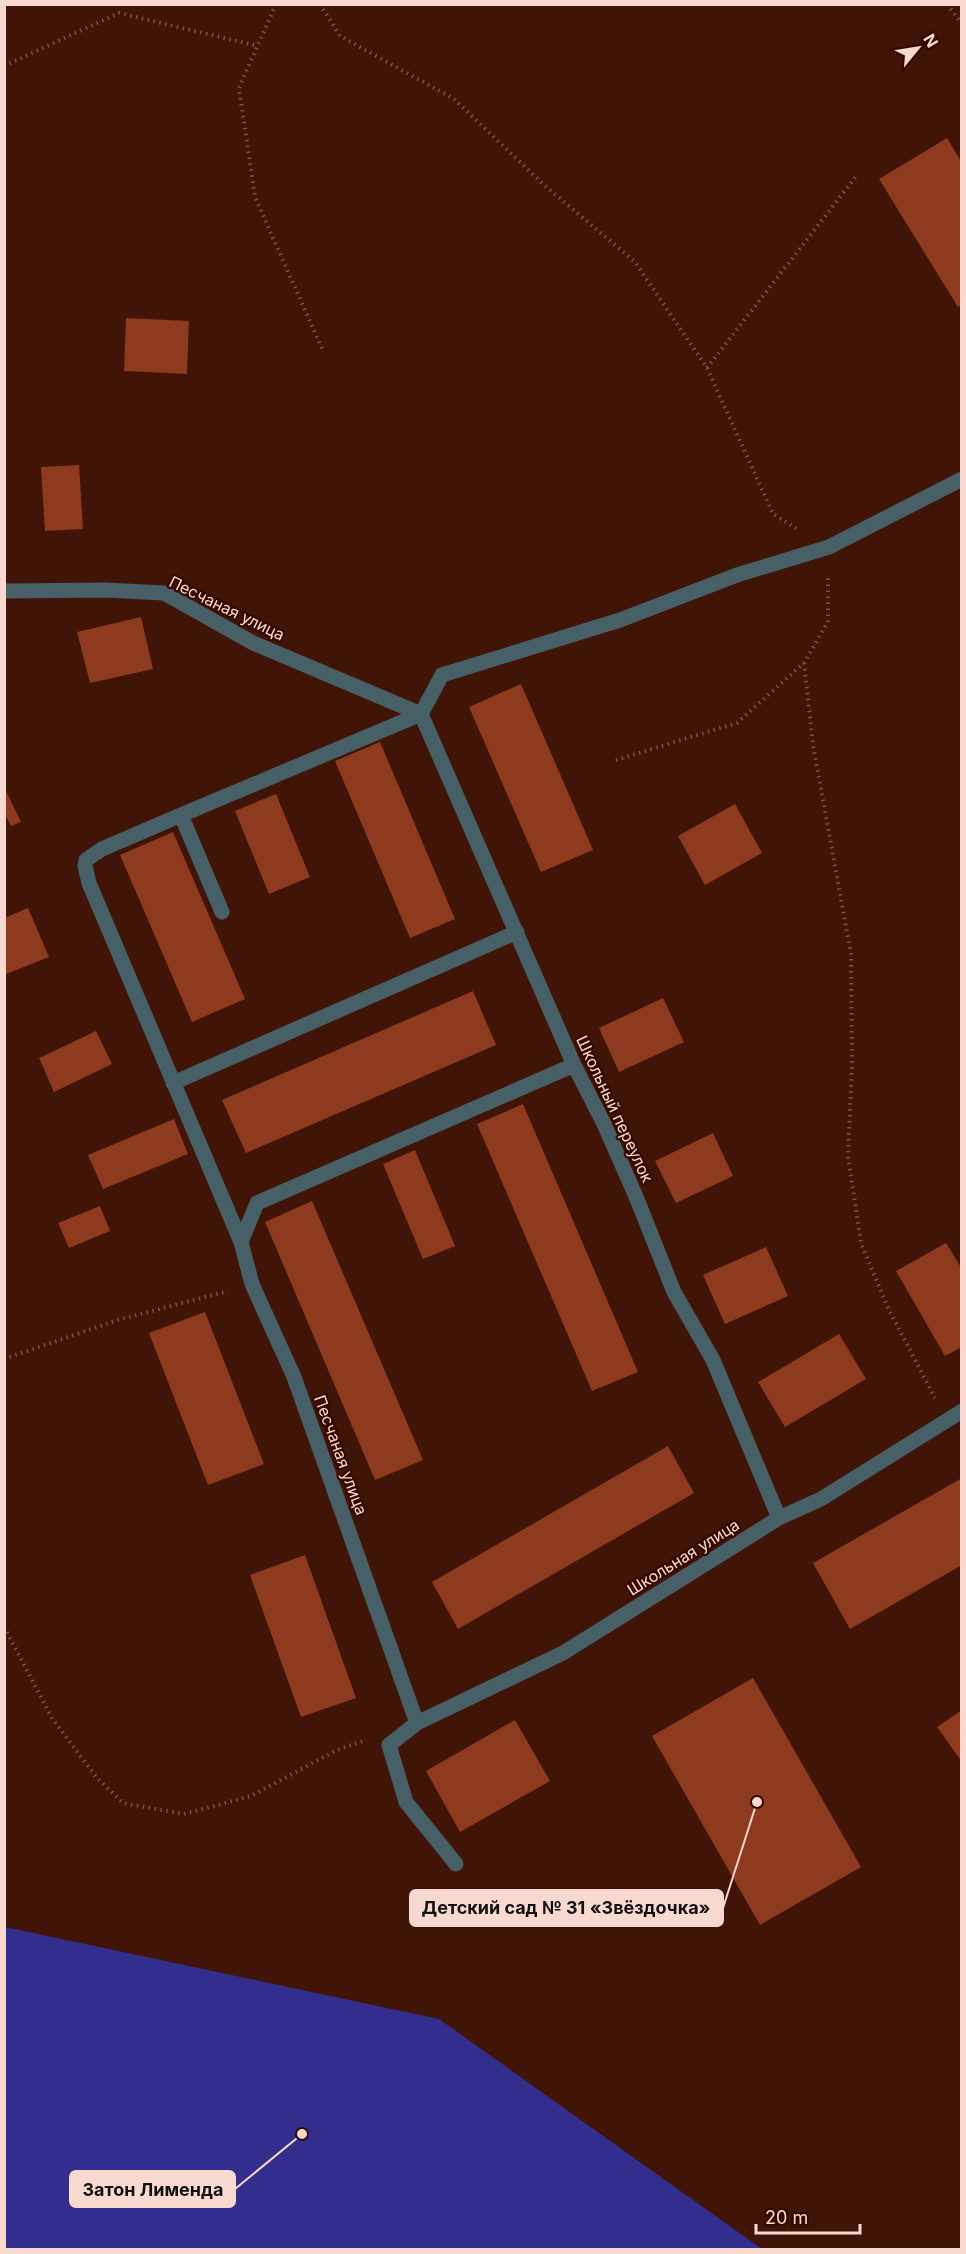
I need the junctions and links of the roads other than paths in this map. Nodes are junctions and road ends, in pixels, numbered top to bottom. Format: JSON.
{"nodes":[{"id":1,"x":962,"y":479,"type":"edge"},
{"id":2,"x":4,"y":591,"type":"edge"},
{"id":3,"x":421,"y":714,"type":"junction"},
{"id":4,"x":181,"y":815,"type":"junction"},
{"id":5,"x":222,"y":912,"type":"dead end"},
{"id":6,"x":517,"y":932,"type":"junction"},
{"id":7,"x":574,"y":1065,"type":"junction"},
{"id":8,"x":173,"y":1083,"type":"junction"},
{"id":9,"x":241,"y":1242,"type":"junction"},
{"id":10,"x":962,"y":1411,"type":"edge"},
{"id":11,"x":779,"y":1518,"type":"junction"},
{"id":12,"x":417,"y":1723,"type":"junction"},
{"id":13,"x":456,"y":1864,"type":"dead end"}],
"edges":[{"from":1,"to":3,"type":"street"},
{"from":2,"to":3,"type":"street","name":"Песчаная улица"},
{"from":3,"to":4,"type":"street"},
{"from":3,"to":6,"type":"street","name":"Школьный переулок"},
{"from":4,"to":5,"type":"street"},
{"from":4,"to":8,"type":"street","name":"Песчаная улица"},
{"from":6,"to":7,"type":"street","name":"Школьный переулок"},
{"from":6,"to":8,"type":"street"},
{"from":7,"to":9,"type":"street"},
{"from":7,"to":11,"type":"street","name":"Школьный переулок"},
{"from":8,"to":9,"type":"street","name":"Песчаная улица"},
{"from":9,"to":12,"type":"street","name":"Песчаная улица"},
{"from":10,"to":11,"type":"street","name":"Школьная улица"},
{"from":11,"to":12,"type":"street","name":"Школьная улица"},
{"from":12,"to":13,"type":"street","name":"Школьная улица"}]}
